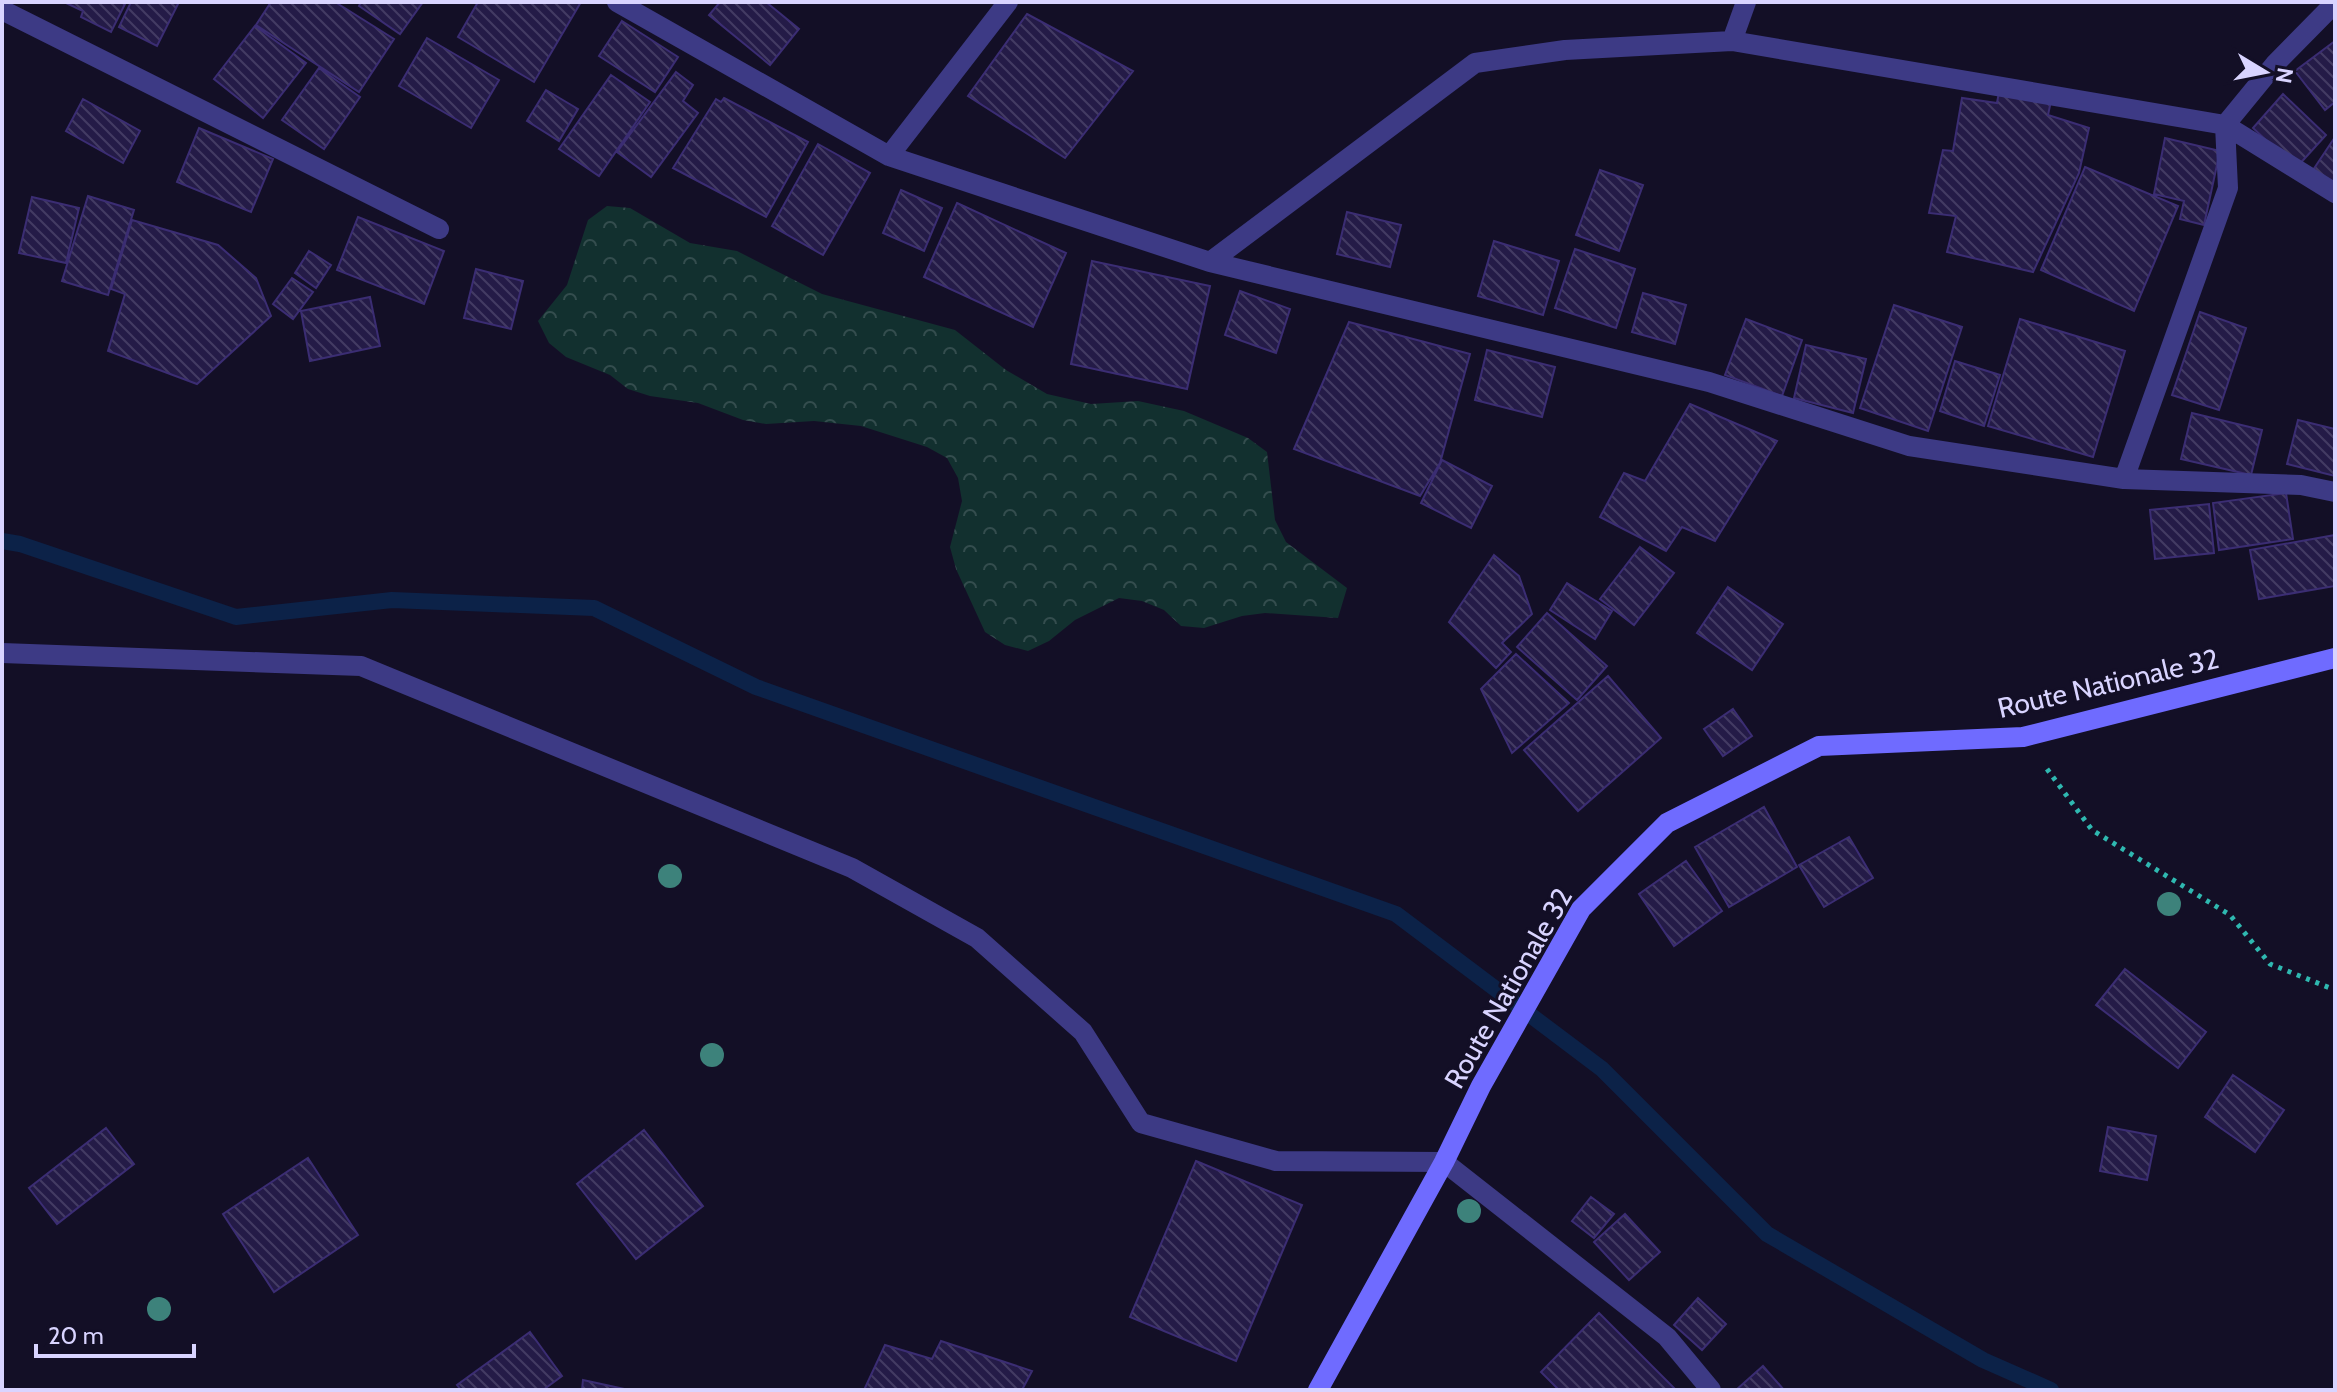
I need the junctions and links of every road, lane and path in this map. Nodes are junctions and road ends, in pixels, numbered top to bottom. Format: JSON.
{"nodes":[{"id":1,"x":617,"y":2,"type":"edge"},
{"id":2,"x":1008,"y":2,"type":"edge"},
{"id":3,"x":1746,"y":2,"type":"edge"},
{"id":4,"x":2335,"y":3,"type":"edge"},
{"id":5,"x":2,"y":10,"type":"edge"},
{"id":6,"x":1732,"y":41,"type":"junction"},
{"id":7,"x":2225,"y":125,"type":"junction"},
{"id":8,"x":889,"y":156,"type":"junction"},
{"id":9,"x":2335,"y":193,"type":"edge"},
{"id":10,"x":439,"y":229,"type":"dead end"},
{"id":11,"x":1210,"y":262,"type":"junction"},
{"id":12,"x":2124,"y":479,"type":"junction"},
{"id":13,"x":2335,"y":492,"type":"edge"},
{"id":14,"x":2,"y":653,"type":"edge"},
{"id":15,"x":2335,"y":658,"type":"edge"},
{"id":16,"x":2023,"y":737,"type":"junction"},
{"id":17,"x":2335,"y":990,"type":"edge"},
{"id":18,"x":1444,"y":1162,"type":"junction"},
{"id":19,"x":1318,"y":1390,"type":"edge"},
{"id":20,"x":1711,"y":1390,"type":"edge"}],
"edges":[{"from":1,"to":8,"type":"street"},
{"from":2,"to":8,"type":"street"},
{"from":3,"to":6,"type":"street"},
{"from":4,"to":7,"type":"street"},
{"from":5,"to":10,"type":"street"},
{"from":6,"to":7,"type":"street"},
{"from":6,"to":11,"type":"street"},
{"from":7,"to":9,"type":"street"},
{"from":7,"to":12,"type":"street"},
{"from":8,"to":11,"type":"street"},
{"from":11,"to":12,"type":"street"},
{"from":12,"to":13,"type":"street"},
{"from":14,"to":18,"type":"street"},
{"from":15,"to":16,"type":"street","name":"Route Nationale 32"},
{"from":16,"to":17,"type":"path"},
{"from":16,"to":18,"type":"street","name":"Route Nationale 32"},
{"from":18,"to":19,"type":"street","name":"Route Nationale 32"},
{"from":18,"to":20,"type":"street"}]}
